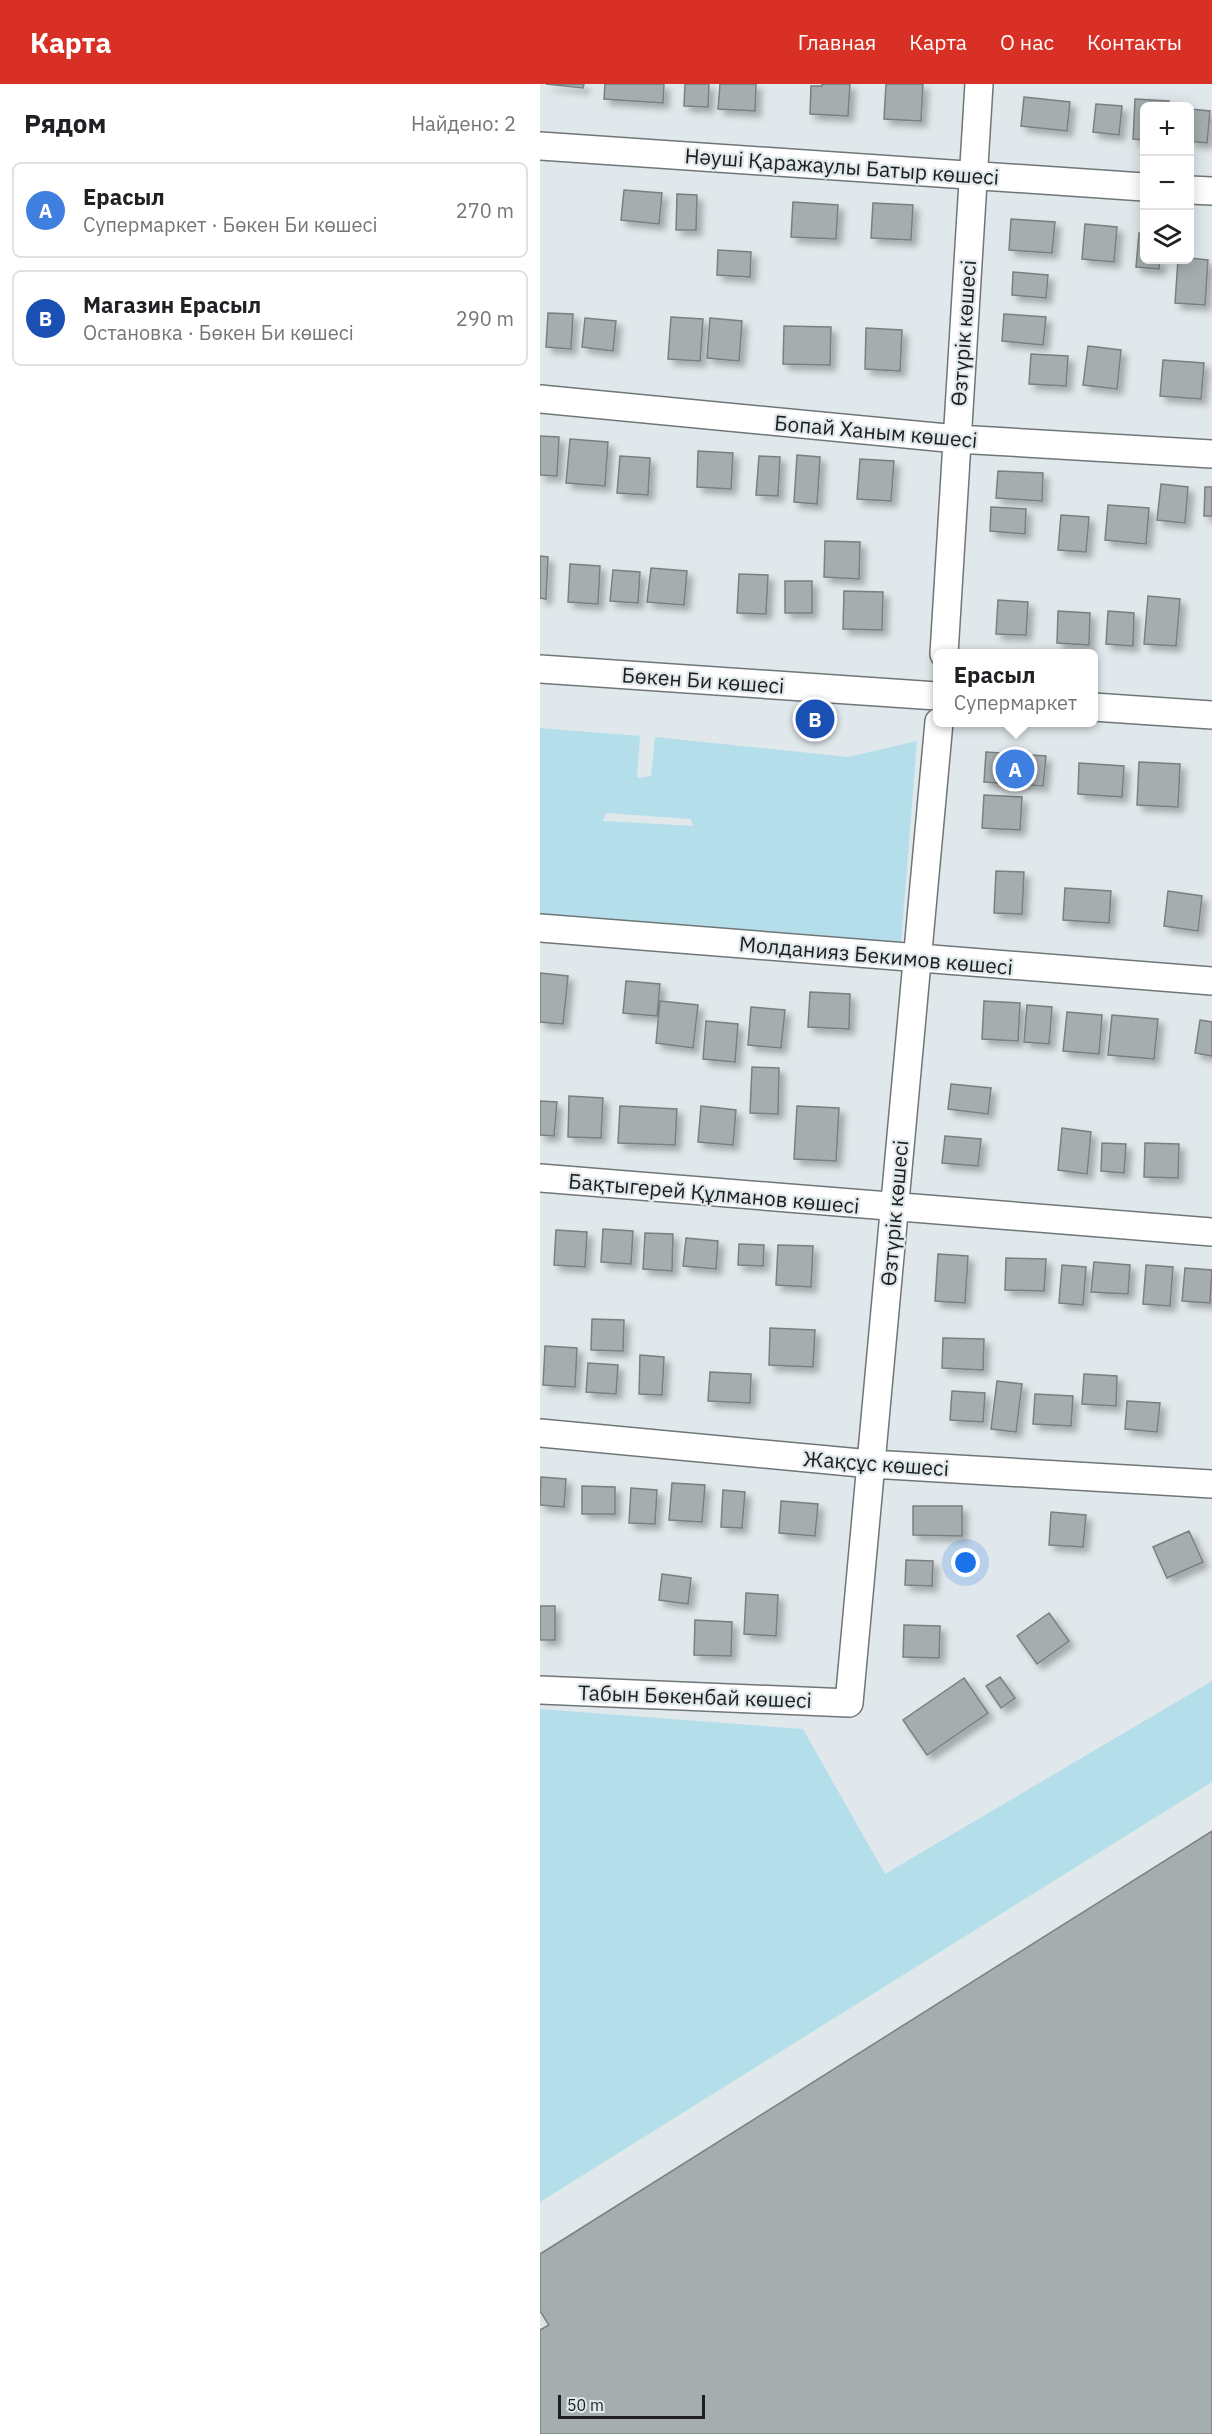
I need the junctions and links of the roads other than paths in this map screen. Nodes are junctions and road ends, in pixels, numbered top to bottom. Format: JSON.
{"nodes":[{"id":1,"x":979,"y":84,"type":"edge"},
{"id":2,"x":540,"y":146,"type":"edge"},
{"id":3,"x":973,"y":174,"type":"junction"},
{"id":4,"x":1140,"y":187,"type":"edge"},
{"id":5,"x":1194,"y":190,"type":"edge"},
{"id":6,"x":1212,"y":192,"type":"edge"},
{"id":7,"x":540,"y":399,"type":"edge"},
{"id":8,"x":957,"y":439,"type":"junction"},
{"id":9,"x":1212,"y":454,"type":"edge"},
{"id":10,"x":944,"y":649,"type":"edge"},
{"id":11,"x":540,"y":669,"type":"edge"},
{"id":12,"x":933,"y":696,"type":"edge"},
{"id":13,"x":1098,"y":707,"type":"edge"},
{"id":14,"x":1212,"y":715,"type":"edge"},
{"id":15,"x":939,"y":727,"type":"edge"},
{"id":16,"x":540,"y":928,"type":"edge"},
{"id":17,"x":917,"y":958,"type":"junction"},
{"id":18,"x":1212,"y":981,"type":"edge"},
{"id":19,"x":540,"y":1178,"type":"edge"},
{"id":20,"x":894,"y":1208,"type":"junction"},
{"id":21,"x":1212,"y":1232,"type":"edge"},
{"id":22,"x":540,"y":1433,"type":"edge"},
{"id":23,"x":871,"y":1464,"type":"junction"},
{"id":24,"x":1212,"y":1484,"type":"edge"},
{"id":25,"x":540,"y":1690,"type":"edge"},
{"id":26,"x":849,"y":1703,"type":"joint"}],
"edges":[{"from":1,"to":3,"type":"street","name":"Өзтүрік көшесі"},
{"from":2,"to":3,"type":"street","name":"Нәуші Қаражаулы Батыр көшесі"},
{"from":3,"to":4,"type":"street","name":"Нәуші Қаражаулы Батыр көшесі"},
{"from":3,"to":8,"type":"street","name":"Өзтүрік көшесі"},
{"from":5,"to":6,"type":"street"},
{"from":7,"to":8,"type":"street","name":"Бопай Ханым көшесі"},
{"from":8,"to":9,"type":"street","name":"Бопай Ханым көшесі"},
{"from":8,"to":10,"type":"street","name":"Өзтүрік көшесі"},
{"from":11,"to":12,"type":"street","name":"Бөкен Би көшесі"},
{"from":13,"to":14,"type":"street"},
{"from":15,"to":17,"type":"street","name":"Өзтүрік көшесі"},
{"from":16,"to":17,"type":"street","name":"Молданияз Бекимов көшесі"},
{"from":17,"to":18,"type":"street","name":"Молданияз Бекимов көшесі"},
{"from":17,"to":20,"type":"street","name":"Өзтүрік көшесі"},
{"from":19,"to":20,"type":"street","name":"Бақтыгерей Құлманов көшесі"},
{"from":20,"to":21,"type":"street","name":"Бақтыгерей Құлманов көшесі"},
{"from":20,"to":23,"type":"street","name":"Өзтүрік көшесі"},
{"from":22,"to":23,"type":"street","name":"Жақсұс көшесі"},
{"from":23,"to":24,"type":"street","name":"Жақсұс көшесі"},
{"from":23,"to":26,"type":"street","name":"Өзтүрік көшесі"},
{"from":25,"to":26,"type":"street","name":"Табын Бөкенбай көшесі"}]}
